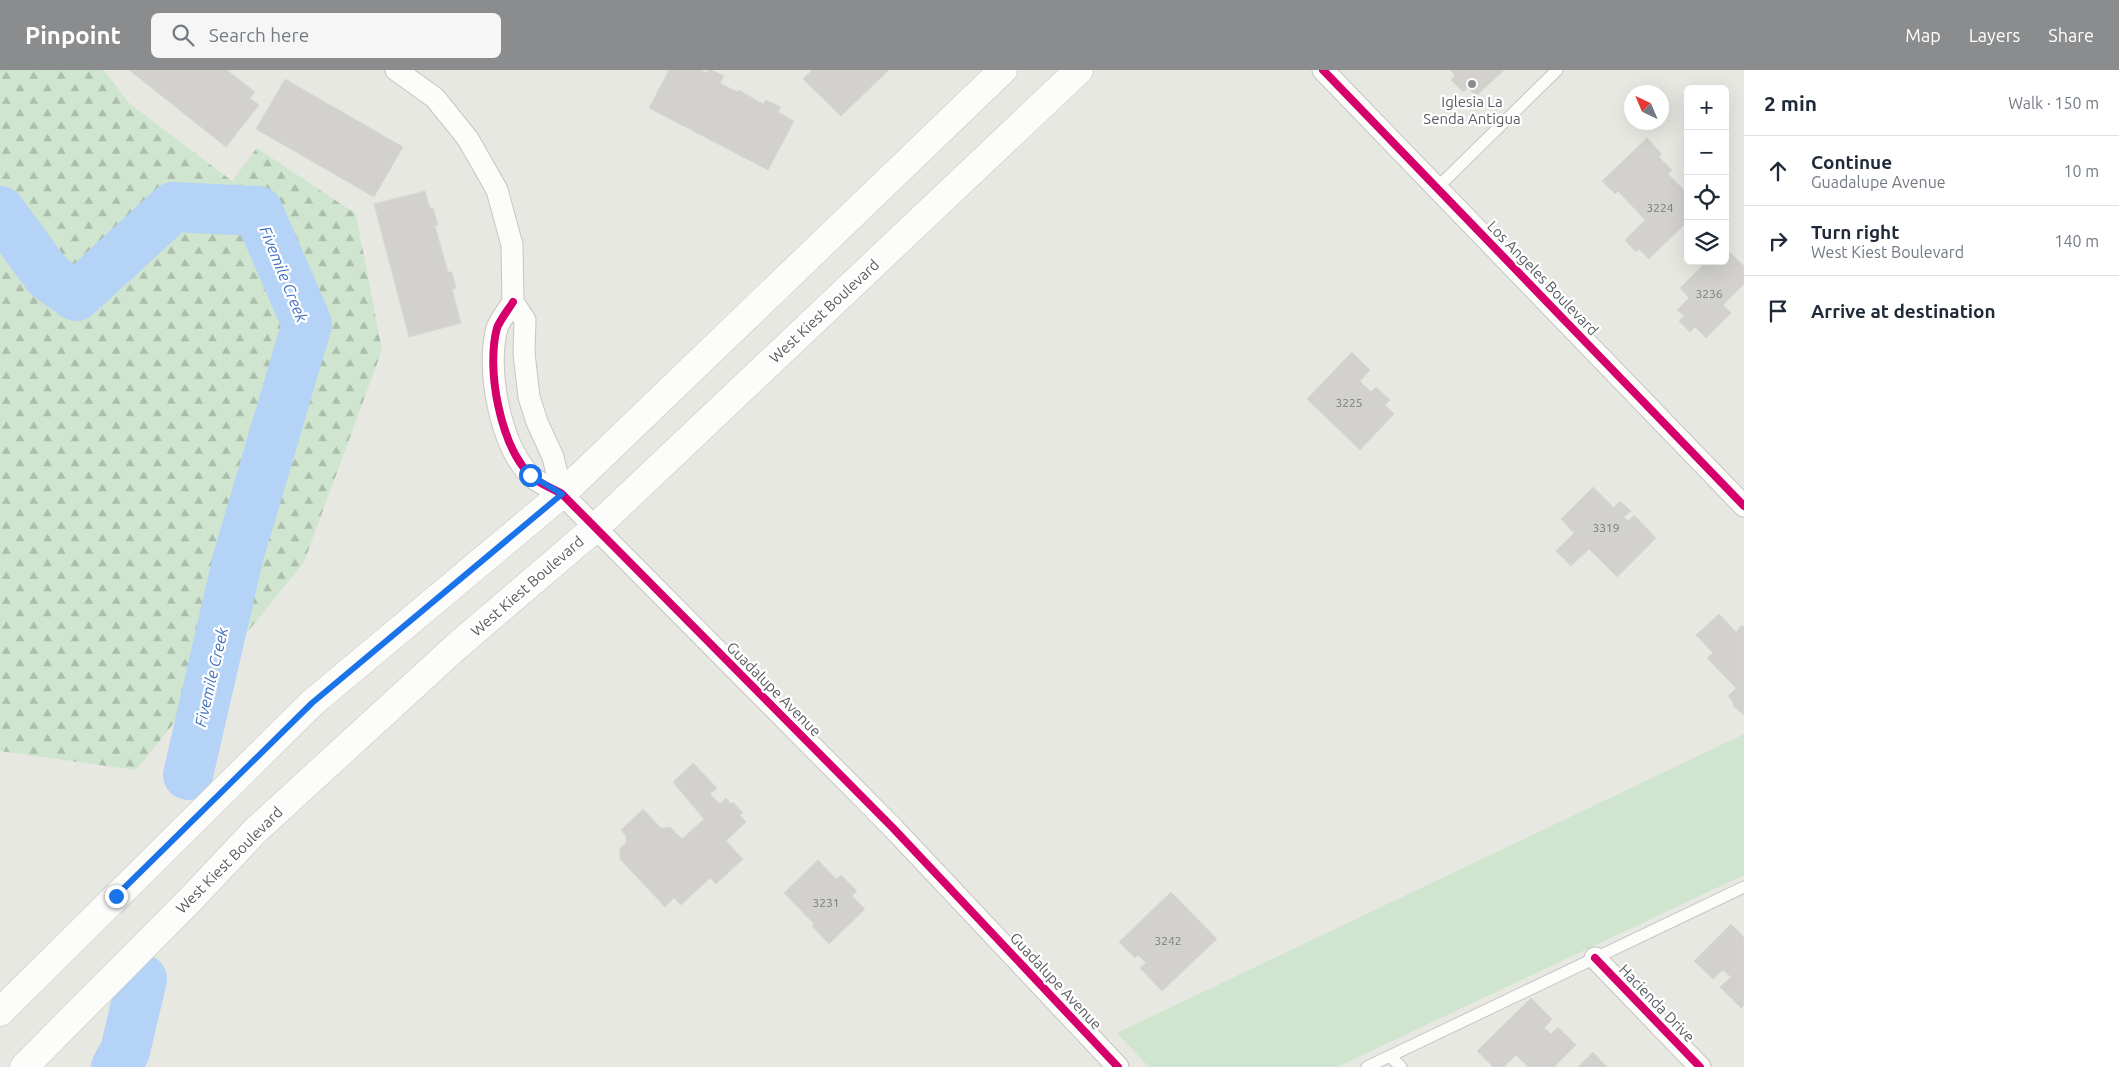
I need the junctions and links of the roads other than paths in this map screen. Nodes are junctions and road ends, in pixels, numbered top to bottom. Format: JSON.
{"nodes":[{"id":1,"x":396,"y":70,"type":"edge"},
{"id":2,"x":1002,"y":70,"type":"edge"},
{"id":3,"x":1079,"y":70,"type":"edge"},
{"id":4,"x":1323,"y":70,"type":"edge"},
{"id":5,"x":1557,"y":70,"type":"edge"},
{"id":6,"x":1437,"y":188,"type":"junction"},
{"id":7,"x":513,"y":302,"type":"junction"},
{"id":8,"x":562,"y":494,"type":"junction"},
{"id":9,"x":1744,"y":506,"type":"edge"},
{"id":10,"x":595,"y":528,"type":"junction"},
{"id":11,"x":1744,"y":887,"type":"edge"},
{"id":12,"x":1595,"y":958,"type":"junction"},
{"id":13,"x":0,"y":1012,"type":"edge"},
{"id":14,"x":1390,"y":1056,"type":"junction"},
{"id":15,"x":24,"y":1067,"type":"edge"},
{"id":16,"x":1118,"y":1067,"type":"edge"},
{"id":17,"x":1367,"y":1067,"type":"edge"},
{"id":18,"x":1401,"y":1067,"type":"edge"},
{"id":19,"x":1700,"y":1067,"type":"edge"}],
"edges":[{"from":1,"to":7,"type":"street"},
{"from":2,"to":8,"type":"main road"},
{"from":3,"to":10,"type":"main road","name":"West Kiest Boulevard"},
{"from":4,"to":6,"type":"street","name":"Los Angeles Boulevard"},
{"from":5,"to":6,"type":"lane"},
{"from":6,"to":9,"type":"street","name":"Los Angeles Boulevard"},
{"from":7,"to":8,"type":"street"},
{"from":7,"to":8,"type":"street","name":"Guadalupe Avenue"},
{"from":8,"to":10,"type":"street","name":"Guadalupe Avenue"},
{"from":8,"to":13,"type":"main road"},
{"from":10,"to":15,"type":"main road","name":"West Kiest Boulevard"},
{"from":10,"to":16,"type":"street","name":"Guadalupe Avenue"},
{"from":11,"to":12,"type":"lane"},
{"from":12,"to":14,"type":"lane"},
{"from":12,"to":19,"type":"street","name":"Hacienda Drive"},
{"from":14,"to":17,"type":"lane"},
{"from":14,"to":18,"type":"lane"}]}
